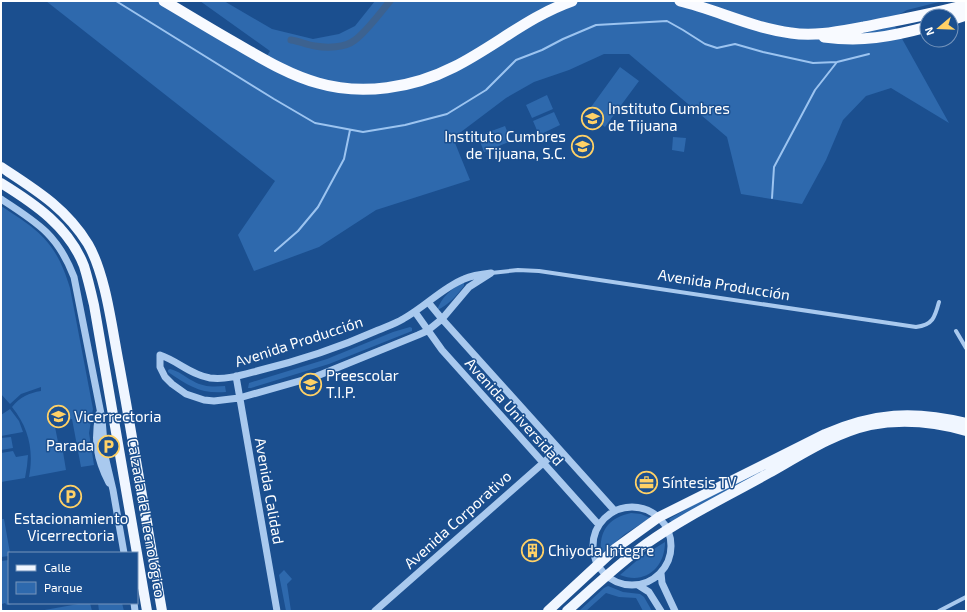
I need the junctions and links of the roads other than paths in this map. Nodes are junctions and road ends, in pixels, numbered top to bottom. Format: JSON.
{"nodes":[{"id":1,"x":164,"y":1,"type":"edge"},
{"id":2,"x":572,"y":1,"type":"edge"},
{"id":3,"x":680,"y":1,"type":"edge"},
{"id":4,"x":966,"y":5,"type":"edge"},
{"id":5,"x":919,"y":29,"type":"edge"},
{"id":6,"x":810,"y":35,"type":"junction"},
{"id":7,"x":1,"y":167,"type":"edge"},
{"id":8,"x":1,"y":183,"type":"edge"},
{"id":9,"x":1,"y":199,"type":"edge"},
{"id":10,"x":491,"y":273,"type":"junction"},
{"id":11,"x":428,"y":302,"type":"junction"},
{"id":12,"x":939,"y":302,"type":"dead end"},
{"id":13,"x":415,"y":312,"type":"junction"},
{"id":14,"x":442,"y":319,"type":"junction"},
{"id":15,"x":427,"y":330,"type":"junction"},
{"id":16,"x":956,"y":331,"type":"dead end"},
{"id":17,"x":966,"y":348,"type":"edge"},
{"id":18,"x":236,"y":376,"type":"junction"},
{"id":19,"x":240,"y":398,"type":"junction"},
{"id":20,"x":966,"y":423,"type":"edge"},
{"id":21,"x":966,"y":431,"type":"edge"},
{"id":22,"x":559,"y":449,"type":"junction"},
{"id":23,"x":542,"y":463,"type":"junction"},
{"id":24,"x":615,"y":511,"type":"junction"},
{"id":25,"x":659,"y":517,"type":"junction"},
{"id":26,"x":599,"y":525,"type":"junction"},
{"id":27,"x":668,"y":530,"type":"junction"},
{"id":28,"x":124,"y":552,"type":"edge"},
{"id":29,"x":137,"y":552,"type":"edge"},
{"id":30,"x":138,"y":559,"type":"edge"},
{"id":31,"x":598,"y":565,"type":"junction"},
{"id":32,"x":661,"y":573,"type":"junction"},
{"id":33,"x":606,"y":575,"type":"junction"},
{"id":34,"x":638,"y":585,"type":"junction"},
{"id":35,"x":966,"y":597,"type":"edge"},
{"id":36,"x":147,"y":611,"type":"edge"},
{"id":37,"x":162,"y":611,"type":"edge"},
{"id":38,"x":277,"y":611,"type":"edge"},
{"id":39,"x":375,"y":611,"type":"edge"},
{"id":40,"x":548,"y":611,"type":"edge"},
{"id":41,"x":567,"y":611,"type":"edge"},
{"id":42,"x":661,"y":611,"type":"edge"},
{"id":43,"x":675,"y":611,"type":"edge"},
{"id":44,"x":939,"y":611,"type":"edge"}],
"edges":[{"from":1,"to":2,"type":"highway"},
{"from":3,"to":6,"type":"highway"},
{"from":4,"to":6,"type":"highway"},
{"from":5,"to":6,"type":"highway"},
{"from":7,"to":37,"type":"main road","name":"Calzada del Tecnológico"},
{"from":8,"to":29,"type":"main road","name":"Calzada del Tecnológico"},
{"from":9,"to":28,"type":"street"},
{"from":10,"to":11,"type":"street","name":"Avenida Producción"},
{"from":10,"to":12,"type":"street","name":"Avenida Producción"},
{"from":10,"to":14,"type":"street","name":"Avenida Producción"},
{"from":11,"to":13,"type":"street","name":"Avenida Producción"},
{"from":11,"to":14,"type":"street","name":"Avenida Universidad"},
{"from":13,"to":15,"type":"street","name":"Avenida Universidad"},
{"from":13,"to":18,"type":"street","name":"Avenida Producción"},
{"from":14,"to":15,"type":"street","name":"Avenida Producción"},
{"from":14,"to":22,"type":"street","name":"Avenida Universidad"},
{"from":15,"to":19,"type":"street","name":"Avenida Producción"},
{"from":15,"to":23,"type":"street","name":"Avenida Universidad"},
{"from":16,"to":17,"type":"street"},
{"from":18,"to":19,"type":"street","name":"Avenida Calidad"},
{"from":18,"to":19,"type":"street","name":"Avenida Producción"},
{"from":19,"to":38,"type":"street","name":"Avenida Calidad"},
{"from":20,"to":25,"type":"main road"},
{"from":21,"to":27,"type":"main road"},
{"from":22,"to":23,"type":"street","name":"Avenida Corporativo"},
{"from":22,"to":24,"type":"street","name":"Avenida Universidad"},
{"from":23,"to":26,"type":"street","name":"Avenida Universidad"},
{"from":23,"to":39,"type":"street","name":"Avenida Corporativo"},
{"from":24,"to":25,"type":"street"},
{"from":24,"to":26,"type":"street"},
{"from":25,"to":27,"type":"street"},
{"from":25,"to":31,"type":"main road"},
{"from":26,"to":31,"type":"street"},
{"from":27,"to":32,"type":"street"},
{"from":27,"to":33,"type":"main road"},
{"from":30,"to":36,"type":"main road","name":"Calzada del Tecnológico"},
{"from":31,"to":33,"type":"street"},
{"from":31,"to":40,"type":"main road"},
{"from":32,"to":34,"type":"street"},
{"from":32,"to":43,"type":"street"},
{"from":33,"to":34,"type":"street"},
{"from":33,"to":41,"type":"main road"},
{"from":34,"to":42,"type":"street"},
{"from":35,"to":44,"type":"street"}]}
